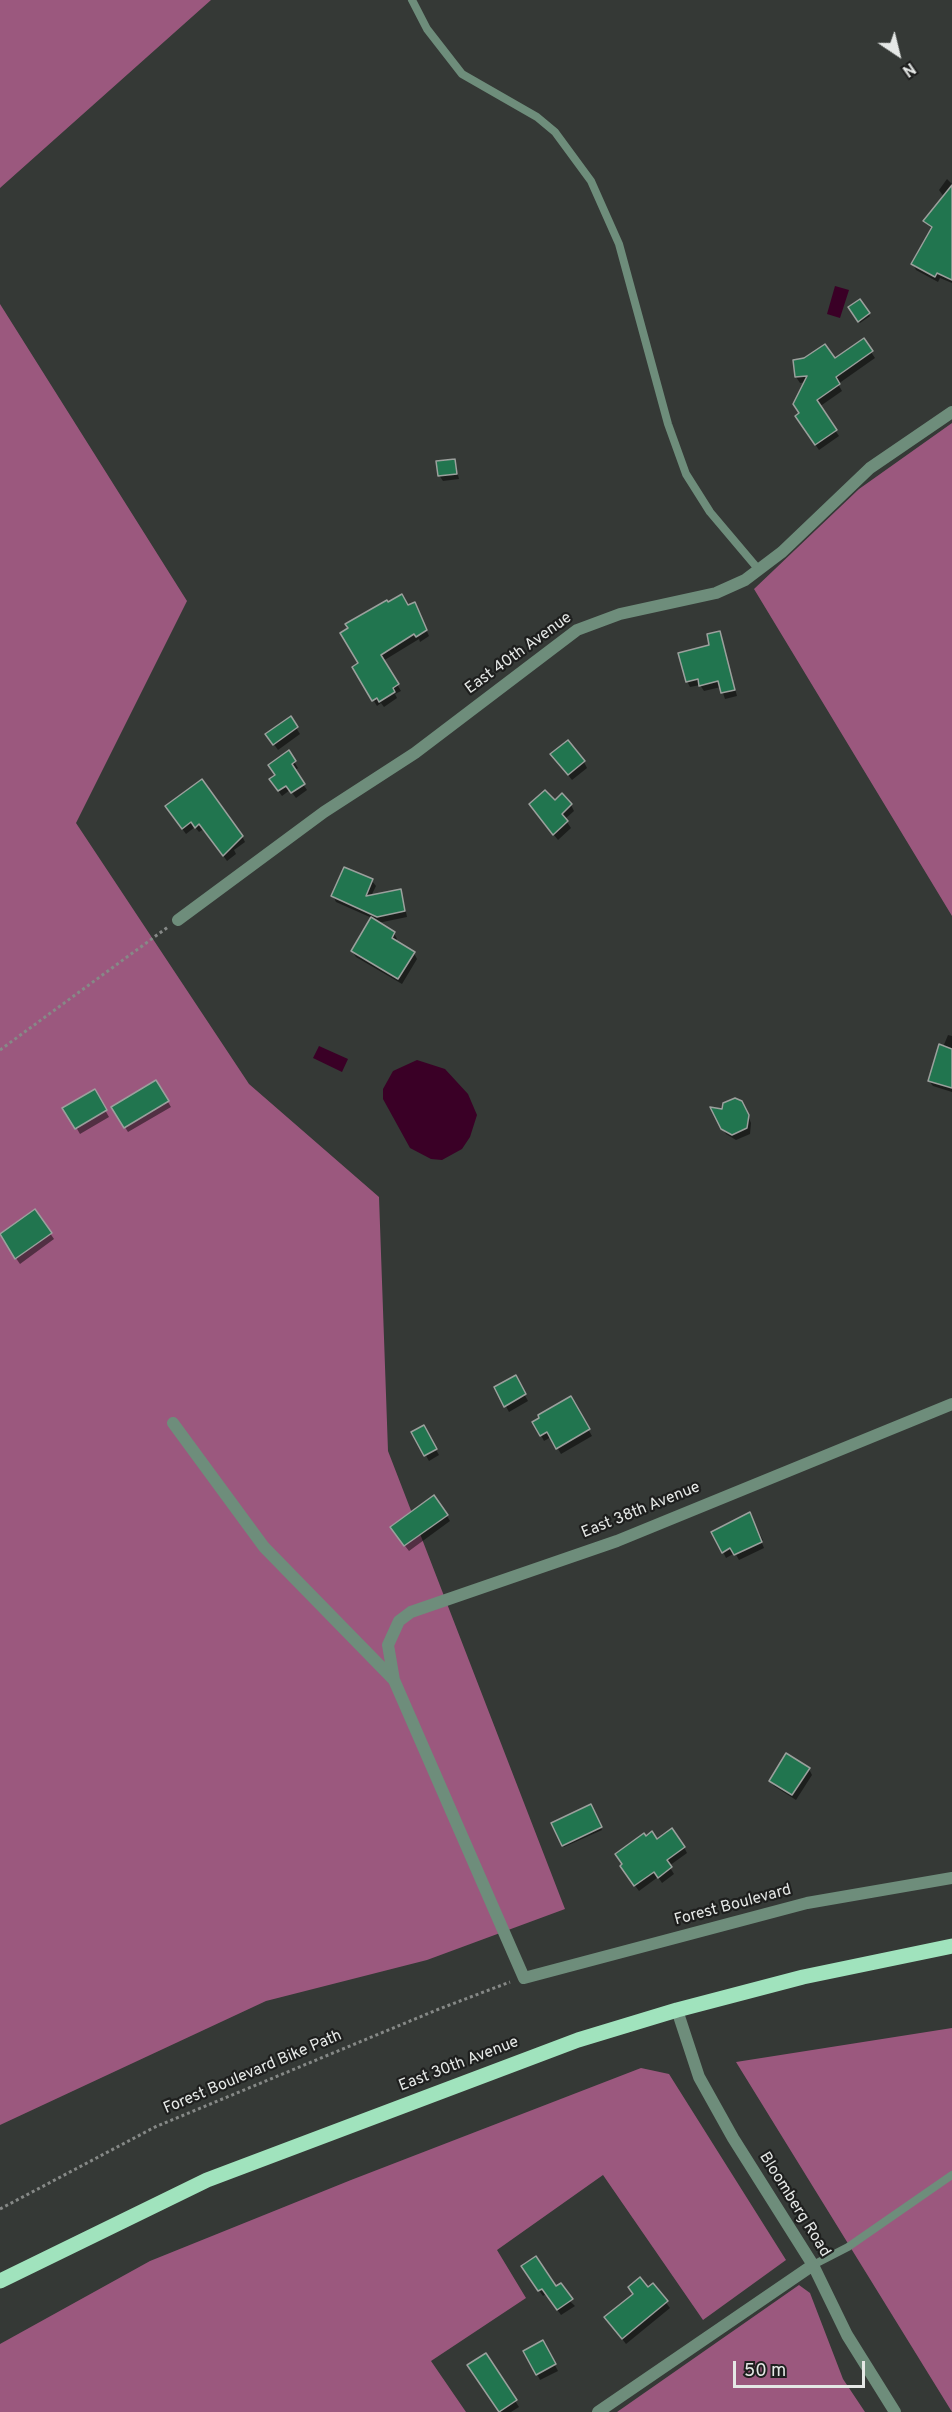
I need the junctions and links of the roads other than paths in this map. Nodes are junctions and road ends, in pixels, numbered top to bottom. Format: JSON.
{"nodes":[{"id":1,"x":412,"y":0,"type":"edge"},
{"id":2,"x":952,"y":412,"type":"edge"},
{"id":3,"x":759,"y":570,"type":"junction"},
{"id":4,"x":178,"y":920,"type":"road end"},
{"id":5,"x":952,"y":1404,"type":"edge"},
{"id":6,"x":173,"y":1423,"type":"dead end"},
{"id":7,"x":394,"y":1680,"type":"junction"},
{"id":8,"x":952,"y":1878,"type":"edge"},
{"id":9,"x":952,"y":1946,"type":"edge"},
{"id":10,"x":524,"y":1978,"type":"joint"},
{"id":11,"x":678,"y":2010,"type":"junction"},
{"id":12,"x":952,"y":2175,"type":"edge"},
{"id":13,"x":813,"y":2265,"type":"junction"},
{"id":14,"x":0,"y":2281,"type":"edge"},
{"id":15,"x":598,"y":2412,"type":"edge"},
{"id":16,"x":895,"y":2412,"type":"edge"}],
"edges":[{"from":1,"to":3,"type":"lane"},
{"from":2,"to":3,"type":"street","name":"East 40th Avenue"},
{"from":3,"to":4,"type":"street","name":"East 40th Avenue"},
{"from":5,"to":7,"type":"street","name":"East 38th Avenue"},
{"from":6,"to":7,"type":"street","name":"East 38th Avenue"},
{"from":7,"to":10,"type":"street","name":"East 38th Avenue"},
{"from":8,"to":10,"type":"street","name":"Forest Boulevard"},
{"from":9,"to":11,"type":"main road","name":"East 30th Avenue"},
{"from":11,"to":13,"type":"street","name":"Bloomberg Road"},
{"from":11,"to":14,"type":"main road","name":"East 30th Avenue"},
{"from":12,"to":13,"type":"lane"},
{"from":13,"to":15,"type":"street"},
{"from":13,"to":16,"type":"street","name":"Bloomberg Road"}]}
